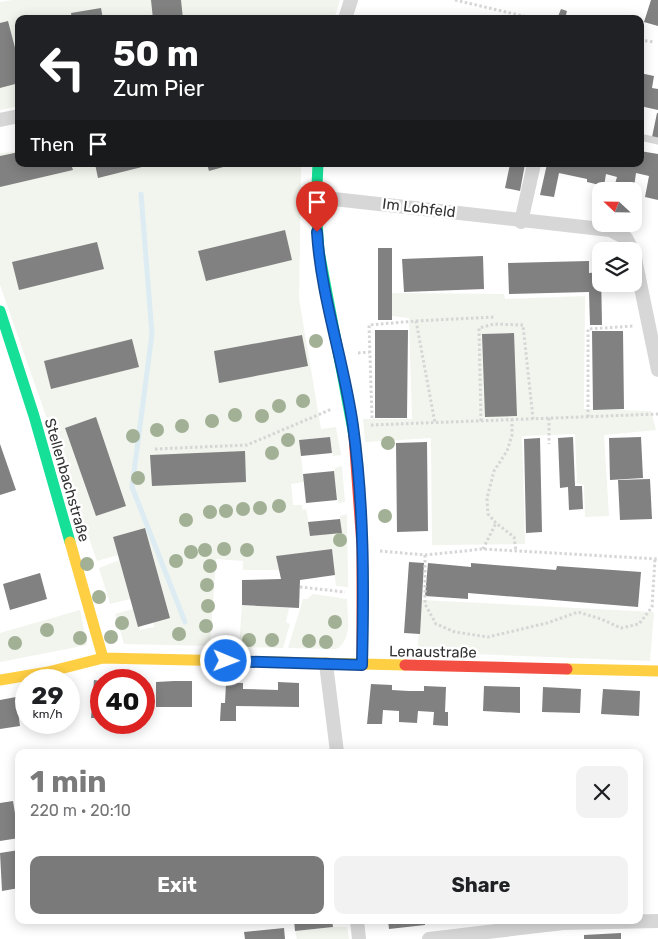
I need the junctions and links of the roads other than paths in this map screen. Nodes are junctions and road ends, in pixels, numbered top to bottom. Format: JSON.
{"nodes":[{"id":1,"x":351,"y":0,"type":"edge"},
{"id":2,"x":346,"y":15,"type":"edge"},
{"id":3,"x":15,"y":117,"type":"edge"},
{"id":4,"x":0,"y":120,"type":"edge"},
{"id":5,"x":644,"y":138,"type":"edge"},
{"id":6,"x":658,"y":141,"type":"edge"},
{"id":7,"x":318,"y":167,"type":"edge"},
{"id":8,"x":533,"y":167,"type":"edge"},
{"id":9,"x":316,"y":197,"type":"junction"},
{"id":10,"x":521,"y":222,"type":"junction"},
{"id":11,"x":628,"y":242,"type":"edge"},
{"id":12,"x":642,"y":292,"type":"edge"},
{"id":13,"x":0,"y":311,"type":"edge"},
{"id":14,"x":658,"y":370,"type":"edge"},
{"id":15,"x":103,"y":658,"type":"junction"},
{"id":16,"x":326,"y":664,"type":"junction"},
{"id":17,"x":362,"y":665,"type":"junction"},
{"id":18,"x":658,"y":672,"type":"edge"},
{"id":19,"x":0,"y":680,"type":"edge"},
{"id":20,"x":337,"y":749,"type":"edge"},
{"id":21,"x":643,"y":921,"type":"edge"},
{"id":22,"x":658,"y":921,"type":"edge"},
{"id":23,"x":357,"y":924,"type":"edge"},
{"id":24,"x":555,"y":924,"type":"edge"},
{"id":25,"x":359,"y":939,"type":"edge"},
{"id":26,"x":428,"y":939,"type":"edge"}],
"edges":[{"from":1,"to":2,"type":"street"},
{"from":3,"to":4,"type":"street"},
{"from":5,"to":6,"type":"lane"},
{"from":7,"to":9,"type":"street"},
{"from":8,"to":10,"type":"street"},
{"from":9,"to":10,"type":"street","name":"Im Lohfeld"},
{"from":9,"to":17,"type":"street"},
{"from":10,"to":11,"type":"street","name":"Im Lohfeld"},
{"from":12,"to":14,"type":"street","name":"Im Lohfeld"},
{"from":13,"to":15,"type":"street","name":"Stellenbachstraße"},
{"from":15,"to":16,"type":"street","name":"Lenaustraße"},
{"from":15,"to":19,"type":"street","name":"Lenaustraße"},
{"from":16,"to":17,"type":"street","name":"Lenaustraße"},
{"from":16,"to":20,"type":"street"},
{"from":17,"to":18,"type":"street","name":"Lenaustraße"},
{"from":21,"to":22,"type":"street"},
{"from":23,"to":25,"type":"street"},
{"from":24,"to":26,"type":"street"}]}
